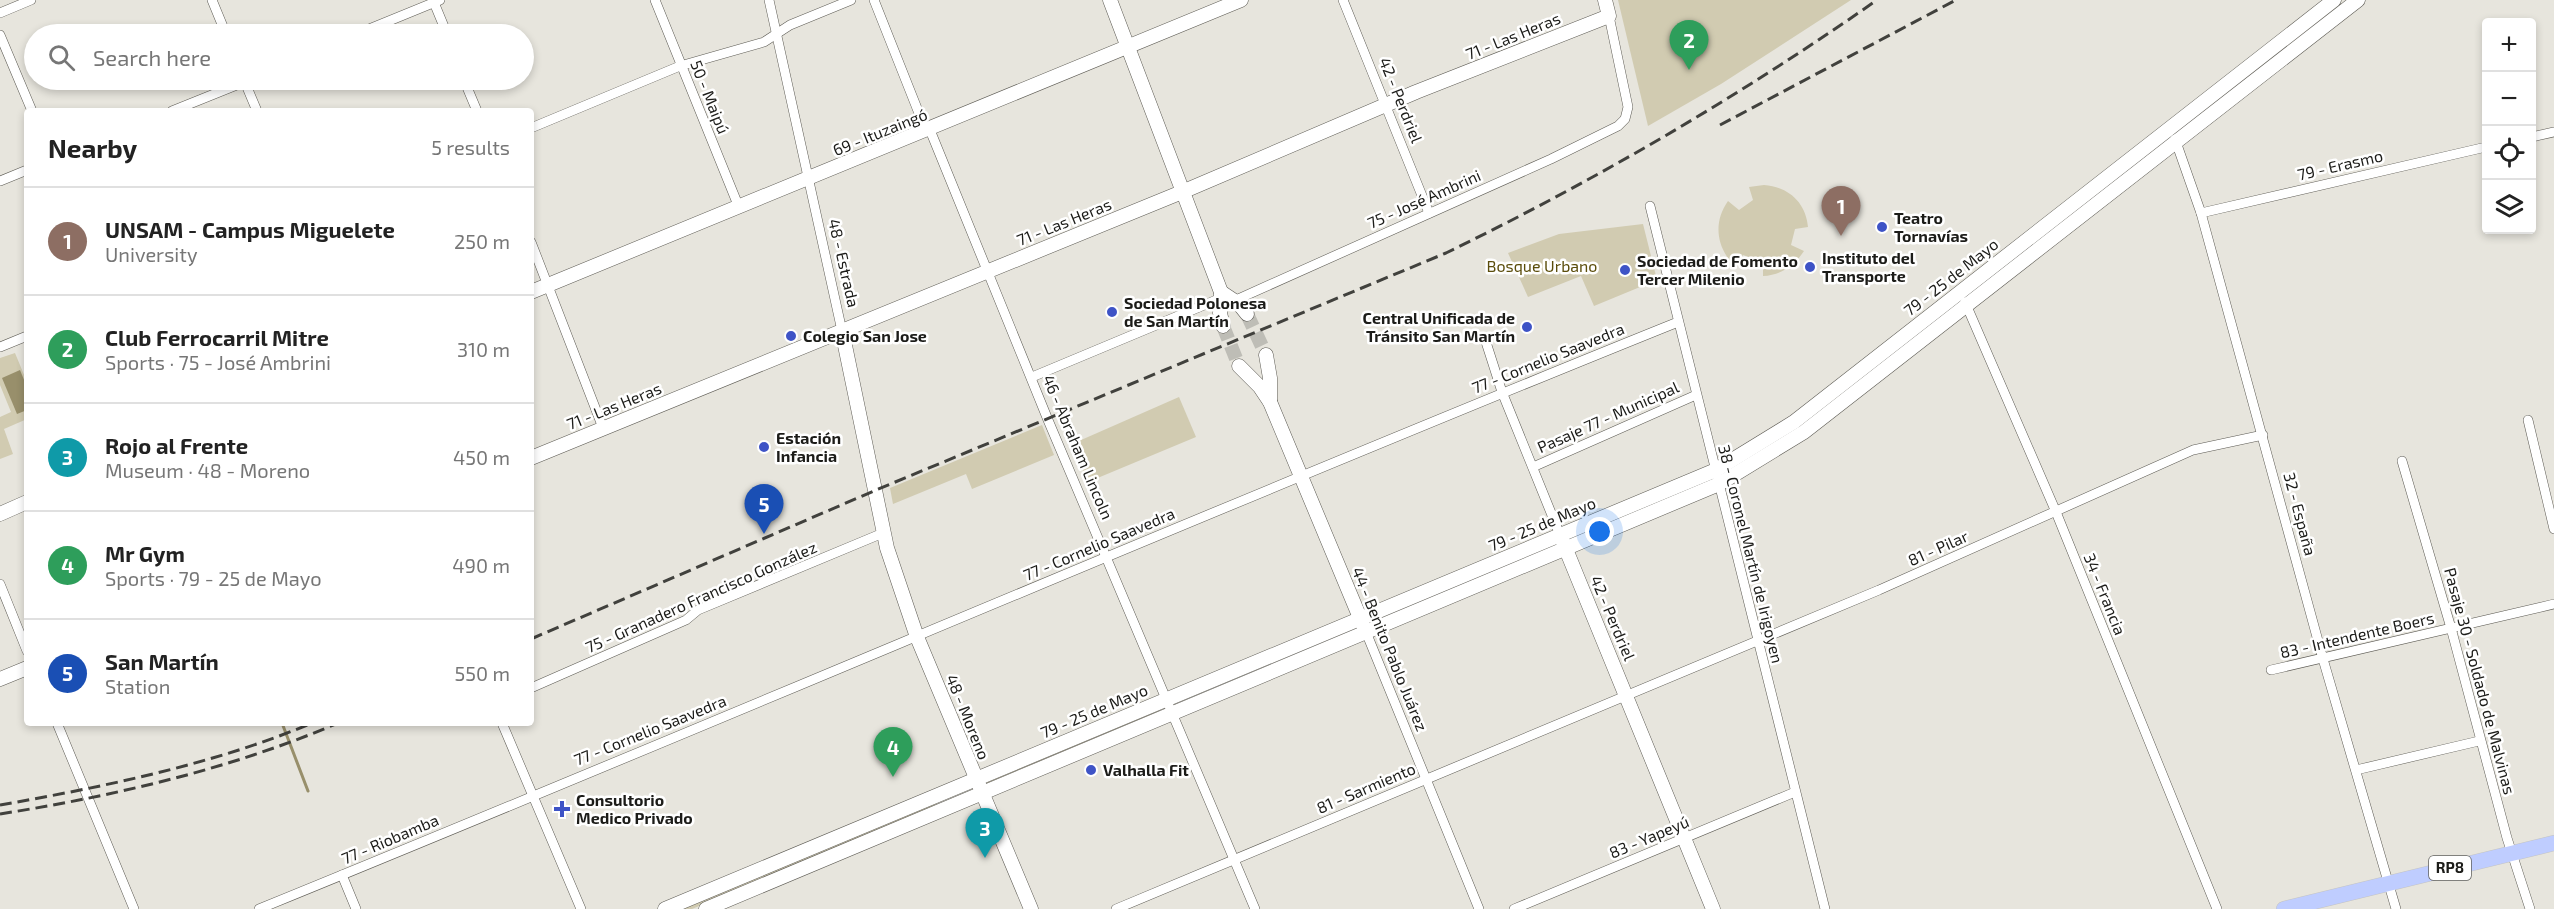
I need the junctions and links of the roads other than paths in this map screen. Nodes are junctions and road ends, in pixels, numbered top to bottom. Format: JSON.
{"nodes":[{"id":1,"x":31,"y":0,"type":"edge"},
{"id":2,"x":212,"y":0,"type":"edge"},
{"id":3,"x":655,"y":0,"type":"edge"},
{"id":4,"x":768,"y":0,"type":"edge"},
{"id":5,"x":851,"y":0,"type":"edge"},
{"id":6,"x":874,"y":0,"type":"edge"},
{"id":7,"x":1110,"y":0,"type":"edge"},
{"id":8,"x":1241,"y":0,"type":"edge"},
{"id":9,"x":1343,"y":0,"type":"edge"},
{"id":10,"x":1605,"y":0,"type":"edge"},
{"id":11,"x":2334,"y":0,"type":"edge"},
{"id":12,"x":2358,"y":0,"type":"edge"},
{"id":13,"x":435,"y":1,"type":"edge"},
{"id":14,"x":0,"y":13,"type":"edge"},
{"id":15,"x":1609,"y":16,"type":"junction"},
{"id":16,"x":222,"y":24,"type":"edge"},
{"id":17,"x":381,"y":24,"type":"edge"},
{"id":18,"x":443,"y":24,"type":"edge"},
{"id":19,"x":776,"y":33,"type":"junction"},
{"id":20,"x":0,"y":35,"type":"edge"},
{"id":21,"x":1129,"y":46,"type":"junction"},
{"id":22,"x":681,"y":66,"type":"junction"},
{"id":23,"x":222,"y":90,"type":"edge"},
{"id":24,"x":250,"y":90,"type":"edge"},
{"id":25,"x":468,"y":90,"type":"edge"},
{"id":26,"x":1386,"y":106,"type":"junction"},
{"id":27,"x":31,"y":108,"type":"edge"},
{"id":28,"x":179,"y":108,"type":"edge"},
{"id":29,"x":256,"y":108,"type":"edge"},
{"id":30,"x":476,"y":108,"type":"edge"},
{"id":31,"x":534,"y":127,"type":"edge"},
{"id":32,"x":2171,"y":127,"type":"junction"},
{"id":33,"x":928,"y":130,"type":"junction"},
{"id":34,"x":2554,"y":132,"type":"edge"},
{"id":35,"x":2536,"y":136,"type":"edge"},
{"id":36,"x":2176,"y":142,"type":"junction"},
{"id":37,"x":2482,"y":148,"type":"edge"},
{"id":38,"x":24,"y":171,"type":"edge"},
{"id":39,"x":808,"y":178,"type":"junction"},
{"id":40,"x":0,"y":181,"type":"edge"},
{"id":41,"x":1182,"y":192,"type":"junction"},
{"id":42,"x":738,"y":205,"type":"junction"},
{"id":43,"x":1650,"y":206,"type":"dead end"},
{"id":44,"x":1429,"y":213,"type":"junction"},
{"id":45,"x":2201,"y":213,"type":"junction"},
{"id":46,"x":534,"y":249,"type":"edge"},
{"id":47,"x":990,"y":271,"type":"junction"},
{"id":48,"x":549,"y":284,"type":"junction"},
{"id":49,"x":534,"y":291,"type":"edge"},
{"id":50,"x":1960,"y":292,"type":"junction"},
{"id":51,"x":1225,"y":296,"type":"junction"},
{"id":52,"x":1967,"y":306,"type":"junction"},
{"id":53,"x":1248,"y":314,"type":"tunnel mouth"},
{"id":54,"x":1678,"y":322,"type":"junction"},
{"id":55,"x":1223,"y":326,"type":"tunnel mouth"},
{"id":56,"x":842,"y":331,"type":"junction"},
{"id":57,"x":24,"y":337,"type":"edge"},
{"id":58,"x":1485,"y":339,"type":"dead end"},
{"id":59,"x":0,"y":347,"type":"edge"},
{"id":60,"x":1266,"y":356,"type":"tunnel mouth"},
{"id":61,"x":1239,"y":366,"type":"tunnel mouth"},
{"id":62,"x":1032,"y":377,"type":"junction"},
{"id":63,"x":1502,"y":392,"type":"junction"},
{"id":64,"x":1696,"y":395,"type":"junction"},
{"id":65,"x":1270,"y":402,"type":"junction"},
{"id":66,"x":2528,"y":420,"type":"dead end"},
{"id":67,"x":603,"y":428,"type":"junction"},
{"id":68,"x":2263,"y":435,"type":"junction"},
{"id":69,"x":534,"y":457,"type":"edge"},
{"id":70,"x":2402,"y":461,"type":"dead end"},
{"id":71,"x":1533,"y":467,"type":"junction"},
{"id":72,"x":1299,"y":475,"type":"junction"},
{"id":73,"x":1717,"y":477,"type":"junction"},
{"id":74,"x":24,"y":503,"type":"edge"},
{"id":75,"x":2056,"y":512,"type":"junction"},
{"id":76,"x":0,"y":514,"type":"edge"},
{"id":77,"x":2554,"y":529,"type":"edge"},
{"id":78,"x":883,"y":533,"type":"junction"},
{"id":79,"x":1560,"y":535,"type":"junction"},
{"id":80,"x":1565,"y":548,"type":"junction"},
{"id":81,"x":1107,"y":556,"type":"junction"},
{"id":82,"x":0,"y":584,"type":"edge"},
{"id":83,"x":2554,"y":604,"type":"edge"},
{"id":84,"x":1360,"y":617,"type":"junction"},
{"id":85,"x":2451,"y":628,"type":"junction"},
{"id":86,"x":1366,"y":632,"type":"junction"},
{"id":87,"x":917,"y":637,"type":"junction"},
{"id":88,"x":1757,"y":640,"type":"junction"},
{"id":89,"x":24,"y":644,"type":"edge"},
{"id":90,"x":2323,"y":658,"type":"junction"},
{"id":91,"x":24,"y":669,"type":"edge"},
{"id":92,"x":2271,"y":670,"type":"dead end"},
{"id":93,"x":0,"y":679,"type":"edge"},
{"id":94,"x":534,"y":687,"type":"edge"},
{"id":95,"x":1627,"y":695,"type":"junction"},
{"id":96,"x":1167,"y":699,"type":"junction"},
{"id":97,"x":1173,"y":713,"type":"junction"},
{"id":98,"x":58,"y":726,"type":"edge"},
{"id":99,"x":503,"y":726,"type":"edge"},
{"id":100,"x":2479,"y":741,"type":"junction"},
{"id":101,"x":2356,"y":770,"type":"junction"},
{"id":102,"x":975,"y":779,"type":"junction"},
{"id":103,"x":1426,"y":779,"type":"junction"},
{"id":104,"x":1795,"y":792,"type":"junction"},
{"id":105,"x":981,"y":794,"type":"junction"},
{"id":106,"x":533,"y":795,"type":"junction"},
{"id":107,"x":1685,"y":839,"type":"junction"},
{"id":108,"x":2554,"y":843,"type":"edge"},
{"id":109,"x":2512,"y":853,"type":"junction"},
{"id":110,"x":1234,"y":859,"type":"junction"},
{"id":111,"x":342,"y":875,"type":"junction"},
{"id":112,"x":2387,"y":884,"type":"junction"},
{"id":113,"x":134,"y":909,"type":"edge"},
{"id":114,"x":259,"y":909,"type":"edge"},
{"id":115,"x":356,"y":909,"type":"edge"},
{"id":116,"x":581,"y":909,"type":"edge"},
{"id":117,"x":664,"y":909,"type":"edge"},
{"id":118,"x":706,"y":909,"type":"edge"},
{"id":119,"x":1031,"y":909,"type":"edge"},
{"id":120,"x":1116,"y":909,"type":"edge"},
{"id":121,"x":1255,"y":909,"type":"edge"},
{"id":122,"x":1479,"y":909,"type":"edge"},
{"id":123,"x":1514,"y":909,"type":"edge"},
{"id":124,"x":1713,"y":909,"type":"edge"},
{"id":125,"x":1825,"y":909,"type":"edge"},
{"id":126,"x":2217,"y":909,"type":"edge"},
{"id":127,"x":2284,"y":909,"type":"edge"},
{"id":128,"x":2396,"y":909,"type":"edge"},
{"id":129,"x":2530,"y":909,"type":"edge"}],
"edges":[{"from":1,"to":14,"type":"street"},
{"from":2,"to":16,"type":"street"},
{"from":3,"to":22,"type":"street","name":"50 - Maipú"},
{"from":4,"to":19,"type":"street","name":"48 - Estrada"},
{"from":5,"to":19,"type":"street"},
{"from":6,"to":33,"type":"street","name":"46 - Abraham Lincoln"},
{"from":7,"to":21,"type":"main road"},
{"from":8,"to":21,"type":"main road","name":"69 - Ituzaingó"},
{"from":9,"to":26,"type":"street","name":"42 - Perdriel"},
{"from":10,"to":15,"type":"main road"},
{"from":11,"to":32,"type":"main road","name":"79 - 25 de Mayo"},
{"from":12,"to":36,"type":"main road","name":"79 - 25 de Mayo"},
{"from":13,"to":17,"type":"street"},
{"from":13,"to":18,"type":"street"},
{"from":15,"to":26,"type":"main road","name":"71 - Las Heras"},
{"from":15,"to":44,"type":"street","name":"75 - José Ambrini"},
{"from":19,"to":22,"type":"street"},
{"from":19,"to":39,"type":"street","name":"48 - Estrada"},
{"from":20,"to":27,"type":"street"},
{"from":21,"to":33,"type":"main road","name":"69 - Ituzaingó"},
{"from":21,"to":41,"type":"main road"},
{"from":22,"to":31,"type":"street"},
{"from":22,"to":42,"type":"street","name":"50 - Maipú"},
{"from":23,"to":28,"type":"street"},
{"from":24,"to":29,"type":"street"},
{"from":25,"to":30,"type":"street"},
{"from":26,"to":41,"type":"main road","name":"71 - Las Heras"},
{"from":26,"to":44,"type":"street","name":"42 - Perdriel"},
{"from":32,"to":36,"type":"street","name":"32 - España"},
{"from":32,"to":50,"type":"main road","name":"79 - 25 de Mayo"},
{"from":33,"to":39,"type":"main road","name":"69 - Ituzaingó"},
{"from":33,"to":47,"type":"street","name":"46 - Abraham Lincoln"},
{"from":34,"to":35,"type":"street"},
{"from":36,"to":45,"type":"street","name":"32 - España"},
{"from":36,"to":52,"type":"main road","name":"79 - 25 de Mayo"},
{"from":37,"to":45,"type":"street","name":"79 - Erasmo"},
{"from":38,"to":40,"type":"street"},
{"from":39,"to":42,"type":"main road","name":"69 - Ituzaingó"},
{"from":39,"to":56,"type":"street","name":"48 - Estrada"},
{"from":41,"to":47,"type":"main road","name":"71 - Las Heras"},
{"from":41,"to":51,"type":"main road"},
{"from":42,"to":48,"type":"main road","name":"69 - Ituzaingó"},
{"from":43,"to":54,"type":"street","name":"38 - Coronel Martín de Irigoyen"},
{"from":44,"to":51,"type":"street","name":"75 - José Ambrini"},
{"from":45,"to":68,"type":"street","name":"32 - España"},
{"from":46,"to":48,"type":"street"},
{"from":47,"to":56,"type":"main road","name":"71 - Las Heras"},
{"from":47,"to":62,"type":"street","name":"46 - Abraham Lincoln"},
{"from":48,"to":49,"type":"main road","name":"69 - Ituzaingó"},
{"from":48,"to":67,"type":"street"},
{"from":50,"to":52,"type":"street","name":"34 - Francia"},
{"from":50,"to":73,"type":"main road","name":"79 - 25 de Mayo"},
{"from":51,"to":53,"type":"main road"},
{"from":51,"to":55,"type":"main road"},
{"from":51,"to":62,"type":"street","name":"75 - José Ambrini"},
{"from":52,"to":73,"type":"main road","name":"79 - 25 de Mayo"},
{"from":52,"to":75,"type":"street","name":"34 - Francia"},
{"from":54,"to":63,"type":"street","name":"77 - Cornelio Saavedra"},
{"from":54,"to":64,"type":"street","name":"38 - Coronel Martín de Irigoyen"},
{"from":56,"to":67,"type":"main road","name":"71 - Las Heras"},
{"from":56,"to":78,"type":"main road","name":"48 - Estrada"},
{"from":57,"to":59,"type":"street"},
{"from":58,"to":63,"type":"street","name":"42 - Perdriel"},
{"from":60,"to":65,"type":"main road","name":"44 - Benito Pablo Juárez"},
{"from":61,"to":65,"type":"main road","name":"44 - Benito Pablo Juárez"},
{"from":62,"to":81,"type":"street","name":"46 - Abraham Lincoln"},
{"from":63,"to":71,"type":"street","name":"42 - Perdriel"},
{"from":63,"to":72,"type":"street","name":"77 - Cornelio Saavedra"},
{"from":64,"to":71,"type":"street","name":"Pasaje 77 - Municipal"},
{"from":64,"to":73,"type":"street","name":"38 - Coronel Martín de Irigoyen"},
{"from":65,"to":72,"type":"main road","name":"44 - Benito Pablo Juárez"},
{"from":66,"to":77,"type":"street"},
{"from":67,"to":69,"type":"main road","name":"71 - Las Heras"},
{"from":68,"to":75,"type":"street","name":"81 - Pilar"},
{"from":68,"to":90,"type":"street","name":"32 - España"},
{"from":70,"to":85,"type":"street","name":"Pasaje 30 - Soldado de Malvinas"},
{"from":71,"to":79,"type":"street","name":"42 - Perdriel"},
{"from":72,"to":81,"type":"street","name":"77 - Cornelio Saavedra"},
{"from":72,"to":84,"type":"main road","name":"44 - Benito Pablo Juárez"},
{"from":73,"to":79,"type":"main road","name":"79 - 25 de Mayo"},
{"from":73,"to":80,"type":"main road","name":"79 - 25 de Mayo"},
{"from":73,"to":88,"type":"street","name":"38 - Coronel Martín de Irigoyen"},
{"from":74,"to":76,"type":"main road"},
{"from":75,"to":88,"type":"street","name":"81 - Pilar"},
{"from":75,"to":126,"type":"street","name":"34 - Francia"},
{"from":78,"to":87,"type":"main road","name":"48 - Moreno"},
{"from":78,"to":94,"type":"street","name":"75 - Granadero Francisco González"},
{"from":79,"to":80,"type":"main road","name":"42 - Perdriel"},
{"from":79,"to":84,"type":"main road","name":"79 - 25 de Mayo"},
{"from":80,"to":86,"type":"main road","name":"79 - 25 de Mayo"},
{"from":80,"to":95,"type":"main road","name":"42 - Perdriel"},
{"from":81,"to":87,"type":"street","name":"77 - Cornelio Saavedra"},
{"from":81,"to":96,"type":"street","name":"46 - Abraham Lincoln"},
{"from":82,"to":89,"type":"street"},
{"from":83,"to":85,"type":"street","name":"83 - Intendente Boers"},
{"from":84,"to":86,"type":"main road","name":"44 - Benito Pablo Juárez"},
{"from":84,"to":96,"type":"main road","name":"79 - 25 de Mayo"},
{"from":85,"to":90,"type":"street","name":"83 - Intendente Boers"},
{"from":85,"to":100,"type":"street","name":"Pasaje 30 - Soldado de Malvinas"},
{"from":86,"to":97,"type":"main road","name":"79 - 25 de Mayo"},
{"from":86,"to":103,"type":"street","name":"44 - Benito Pablo Juárez"},
{"from":87,"to":102,"type":"main road","name":"48 - Moreno"},
{"from":87,"to":106,"type":"street","name":"77 - Cornelio Saavedra"},
{"from":88,"to":95,"type":"street","name":"81 - Pilar"},
{"from":88,"to":104,"type":"street","name":"38 - Coronel Martín de Irigoyen"},
{"from":90,"to":92,"type":"street","name":"83 - Intendente Boers"},
{"from":90,"to":101,"type":"street","name":"32 - España"},
{"from":91,"to":93,"type":"main road"},
{"from":95,"to":103,"type":"street","name":"81 - Sarmiento"},
{"from":95,"to":107,"type":"main road","name":"42 - Perdriel"},
{"from":96,"to":97,"type":"street","name":"46 - Abraham Lincoln"},
{"from":96,"to":102,"type":"main road","name":"79 - 25 de Mayo"},
{"from":97,"to":105,"type":"main road","name":"79 - 25 de Mayo"},
{"from":97,"to":110,"type":"street","name":"46 - Abraham Lincoln"},
{"from":98,"to":113,"type":"street"},
{"from":99,"to":106,"type":"street"},
{"from":100,"to":101,"type":"street"},
{"from":100,"to":109,"type":"street","name":"Pasaje 30 - Soldado de Malvinas"},
{"from":101,"to":112,"type":"street","name":"32 - España"},
{"from":102,"to":105,"type":"main road","name":"48 - Moreno"},
{"from":102,"to":117,"type":"main road","name":"79 - 25 de Mayo"},
{"from":103,"to":110,"type":"street","name":"81 - Sarmiento"},
{"from":103,"to":122,"type":"street","name":"44 - Benito Pablo Juárez"},
{"from":104,"to":107,"type":"street","name":"83 - Yapeyú"},
{"from":104,"to":125,"type":"street","name":"38 - Coronel Martín de Irigoyen"},
{"from":105,"to":118,"type":"main road","name":"79 - 25 de Mayo"},
{"from":105,"to":119,"type":"main road","name":"48 - Moreno"},
{"from":106,"to":111,"type":"street","name":"77 - Riobamba"},
{"from":106,"to":116,"type":"street"},
{"from":107,"to":123,"type":"street","name":"83 - Yapeyú"},
{"from":107,"to":124,"type":"main road","name":"42 - Perdriel"},
{"from":108,"to":109,"type":"main road","number":"RP8"},
{"from":109,"to":112,"type":"main road","number":"RP8"},
{"from":109,"to":129,"type":"street","name":"Pasaje 30 - Soldado de Malvinas"},
{"from":110,"to":120,"type":"street","name":"81 - Sarmiento"},
{"from":110,"to":121,"type":"street","name":"46 - Abraham Lincoln"},
{"from":111,"to":114,"type":"street","name":"77 - Riobamba"},
{"from":111,"to":115,"type":"street"},
{"from":112,"to":127,"type":"main road","number":"RP8"},
{"from":112,"to":128,"type":"street","name":"32 - España"}]}
